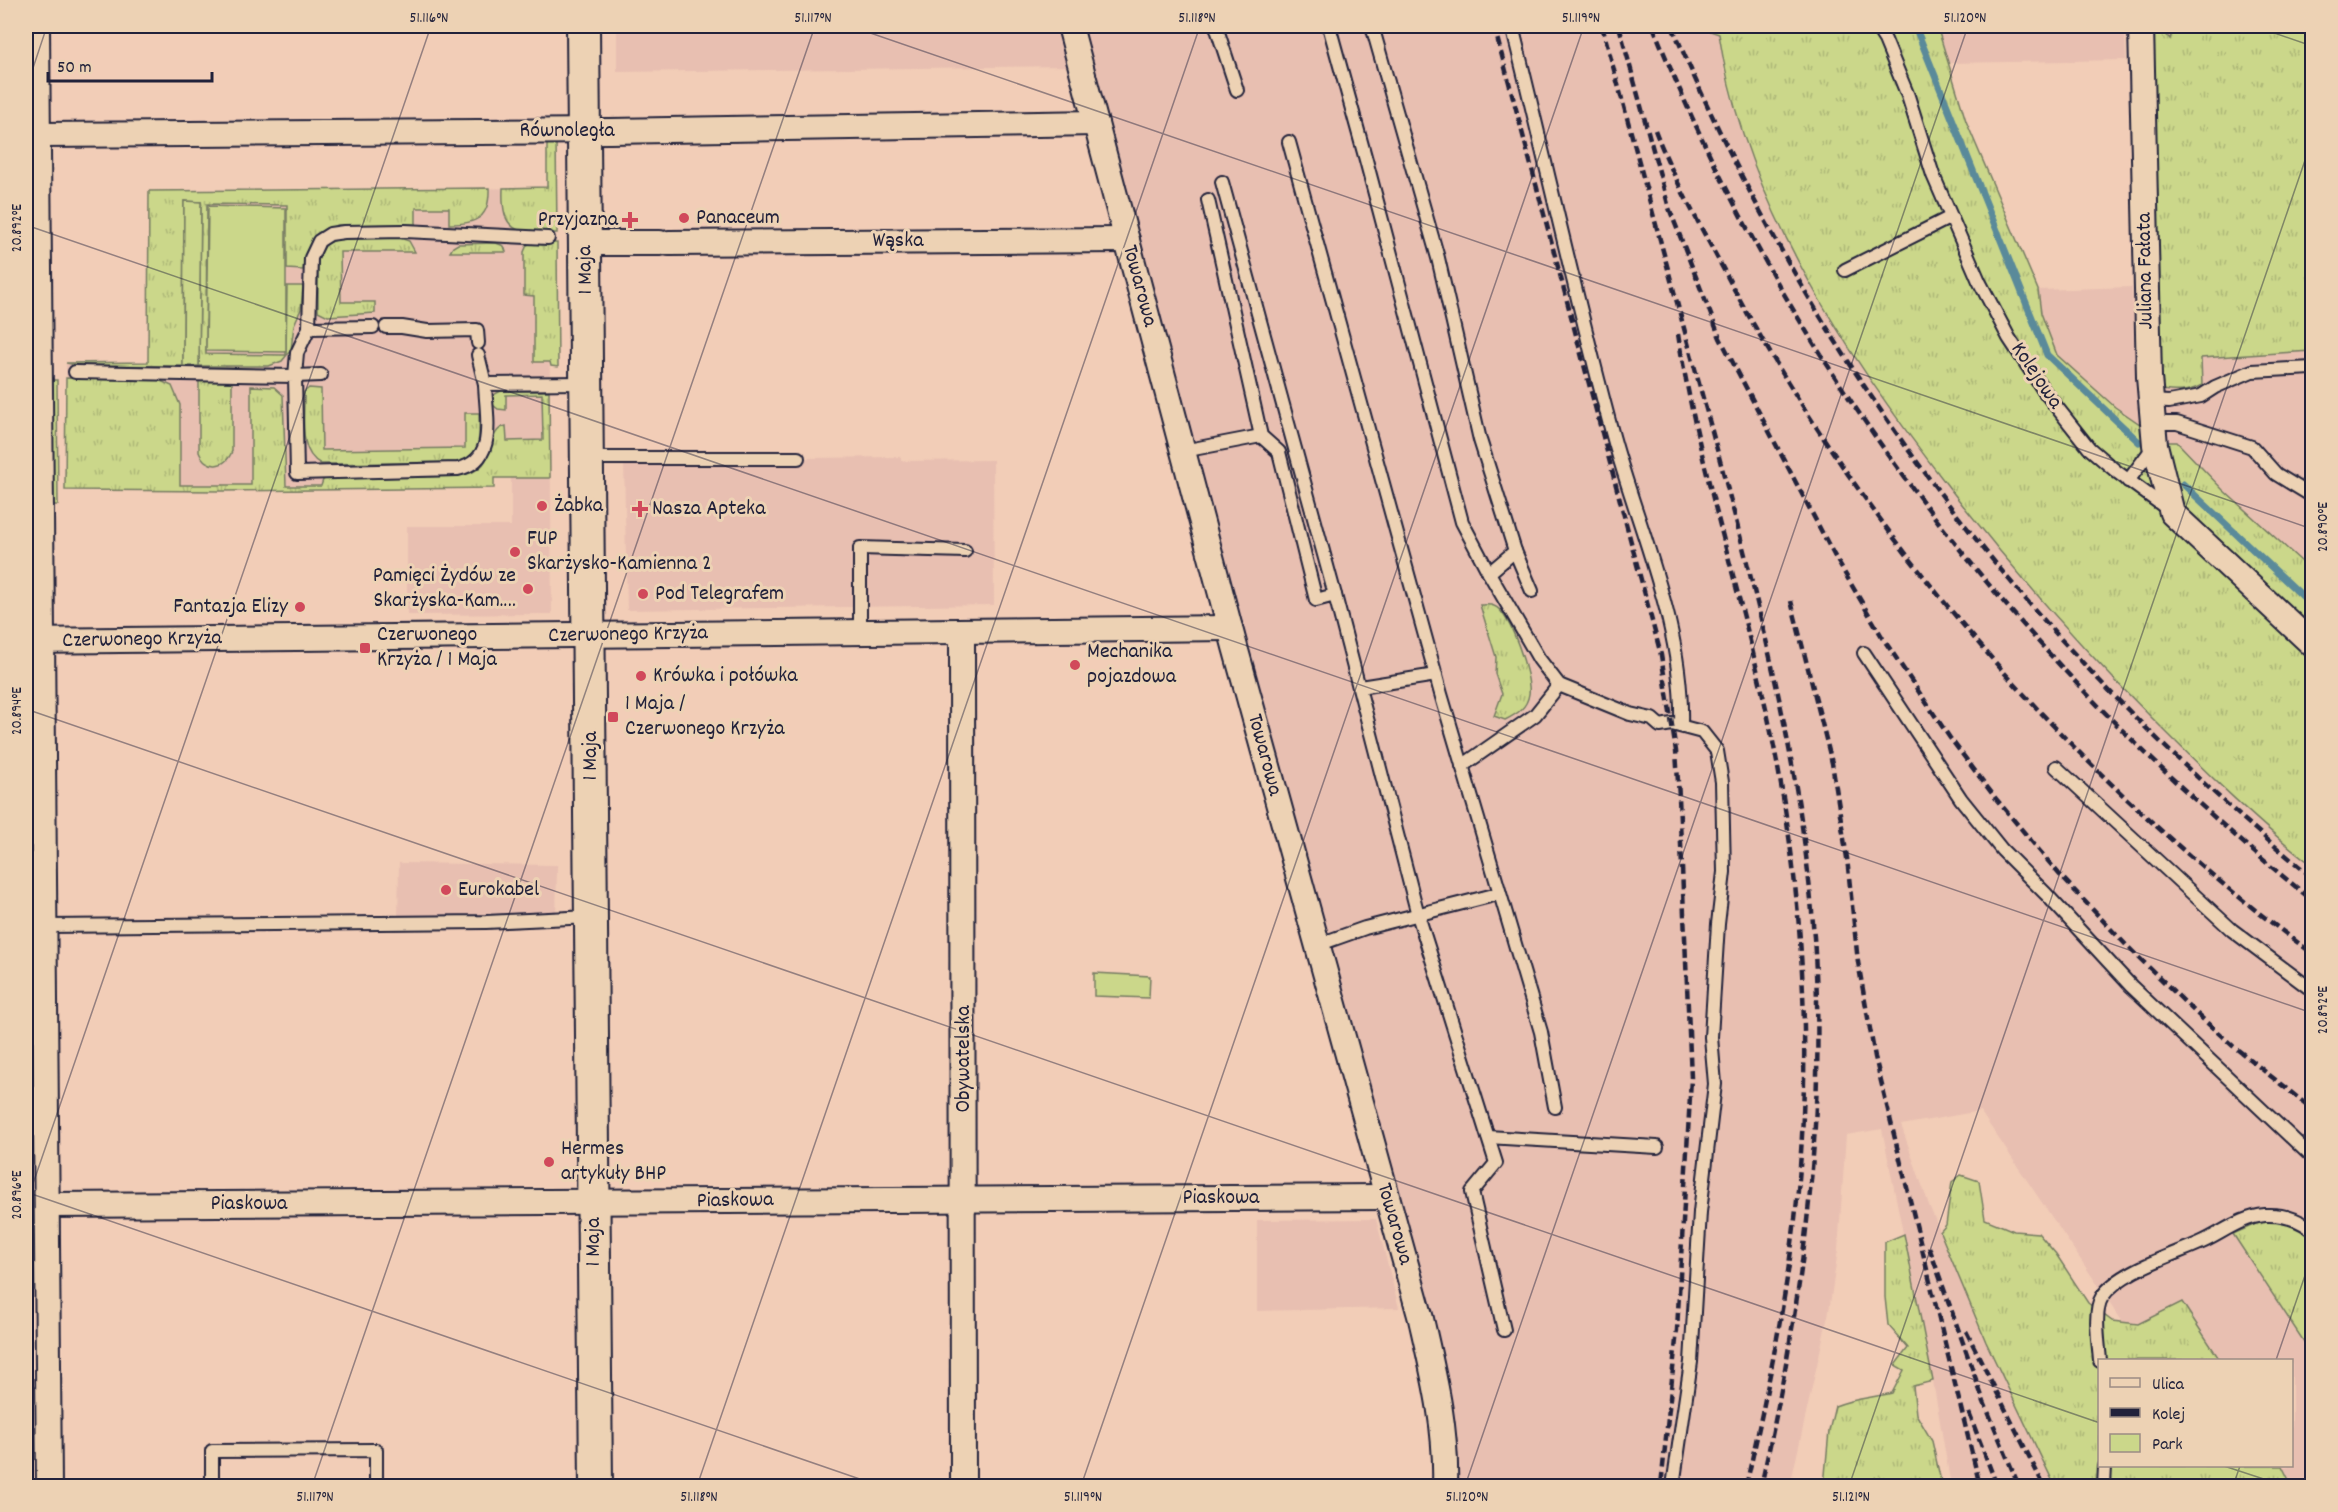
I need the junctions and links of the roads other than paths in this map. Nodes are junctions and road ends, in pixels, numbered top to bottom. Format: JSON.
{"nodes":[{"id":1,"x":37,"y":26,"type":"edge"},
{"id":2,"x":584,"y":26,"type":"edge"},
{"id":3,"x":1070,"y":26,"type":"edge"},
{"id":4,"x":1216,"y":26,"type":"edge"},
{"id":5,"x":1329,"y":26,"type":"edge"},
{"id":6,"x":1372,"y":26,"type":"edge"},
{"id":7,"x":1512,"y":26,"type":"edge"},
{"id":8,"x":1876,"y":26,"type":"edge"},
{"id":9,"x":2141,"y":26,"type":"edge"},
{"id":10,"x":1237,"y":90,"type":"dead end"},
{"id":11,"x":1096,"y":123,"type":"junction"},
{"id":12,"x":585,"y":131,"type":"junction"},
{"id":13,"x":38,"y":135,"type":"junction"},
{"id":14,"x":1289,"y":142,"type":"dead end"},
{"id":15,"x":1222,"y":182,"type":"dead end"},
{"id":16,"x":1208,"y":200,"type":"dead end"},
{"id":17,"x":1951,"y":217,"type":"junction"},
{"id":18,"x":548,"y":238,"type":"dead end"},
{"id":19,"x":1127,"y":240,"type":"junction"},
{"id":20,"x":585,"y":243,"type":"junction"},
{"id":21,"x":1845,"y":270,"type":"dead end"},
{"id":22,"x":32,"y":301,"type":"edge"},
{"id":23,"x":309,"y":328,"type":"junction"},
{"id":24,"x":2313,"y":368,"type":"edge"},
{"id":25,"x":75,"y":372,"type":"dead end"},
{"id":26,"x":321,"y":375,"type":"dead end"},
{"id":27,"x":295,"y":376,"type":"junction"},
{"id":28,"x":587,"y":383,"type":"junction"},
{"id":29,"x":485,"y":384,"type":"junction"},
{"id":30,"x":2153,"y":423,"type":"junction"},
{"id":31,"x":1261,"y":436,"type":"junction"},
{"id":32,"x":1183,"y":451,"type":"junction"},
{"id":33,"x":588,"y":458,"type":"junction"},
{"id":34,"x":798,"y":458,"type":"dead end"},
{"id":35,"x":2128,"y":481,"type":"junction"},
{"id":36,"x":2313,"y":496,"type":"edge"},
{"id":37,"x":2172,"y":513,"type":"junction"},
{"id":38,"x":965,"y":551,"type":"dead end"},
{"id":39,"x":1515,"y":551,"type":"junction"},
{"id":40,"x":1489,"y":573,"type":"junction"},
{"id":41,"x":1532,"y":591,"type":"dead end"},
{"id":42,"x":1335,"y":595,"type":"junction"},
{"id":43,"x":1230,"y":628,"type":"junction"},
{"id":44,"x":962,"y":631,"type":"junction"},
{"id":45,"x":860,"y":632,"type":"junction"},
{"id":46,"x":591,"y":635,"type":"junction"},
{"id":47,"x":34,"y":641,"type":"edge"},
{"id":48,"x":2313,"y":644,"type":"edge"},
{"id":49,"x":1864,"y":653,"type":"dead end"},
{"id":50,"x":1436,"y":675,"type":"junction"},
{"id":51,"x":1559,"y":685,"type":"junction"},
{"id":52,"x":1360,"y":687,"type":"junction"},
{"id":53,"x":1680,"y":726,"type":"junction"},
{"id":54,"x":1461,"y":766,"type":"junction"},
{"id":55,"x":2056,"y":767,"type":"dead end"},
{"id":56,"x":1498,"y":894,"type":"junction"},
{"id":57,"x":1418,"y":915,"type":"junction"},
{"id":58,"x":592,"y":917,"type":"junction"},
{"id":59,"x":46,"y":926,"type":"junction"},
{"id":60,"x":1317,"y":945,"type":"junction"},
{"id":61,"x":2313,"y":990,"type":"edge"},
{"id":62,"x":1555,"y":1107,"type":"dead end"},
{"id":63,"x":1488,"y":1137,"type":"junction"},
{"id":64,"x":1657,"y":1147,"type":"dead end"},
{"id":65,"x":2313,"y":1157,"type":"edge"},
{"id":66,"x":1386,"y":1197,"type":"junction"},
{"id":67,"x":963,"y":1199,"type":"junction"},
{"id":68,"x":594,"y":1202,"type":"junction"},
{"id":69,"x":47,"y":1205,"type":"junction"},
{"id":70,"x":2313,"y":1229,"type":"edge"},
{"id":71,"x":1504,"y":1330,"type":"dead end"},
{"id":72,"x":2100,"y":1359,"type":"edge"},
{"id":73,"x":2105,"y":1467,"type":"edge"},
{"id":74,"x":49,"y":1486,"type":"edge"},
{"id":75,"x":212,"y":1486,"type":"edge"},
{"id":76,"x":376,"y":1486,"type":"edge"},
{"id":77,"x":596,"y":1486,"type":"edge"},
{"id":78,"x":963,"y":1486,"type":"edge"},
{"id":79,"x":1445,"y":1486,"type":"edge"},
{"id":80,"x":1672,"y":1486,"type":"edge"},
{"id":81,"x":2104,"y":1486,"type":"edge"}],
"edges":[{"from":1,"to":13,"type":"street"},
{"from":2,"to":12,"type":"street","name":"1 Maja"},
{"from":3,"to":11,"type":"street","name":"Towarowa"},
{"from":4,"to":10,"type":"lane"},
{"from":5,"to":40,"type":"lane"},
{"from":6,"to":39,"type":"lane"},
{"from":7,"to":53,"type":"lane"},
{"from":8,"to":17,"type":"lane","name":"Kolejowa"},
{"from":9,"to":30,"type":"street","name":"Juliana Fałata"},
{"from":11,"to":12,"type":"street","name":"Równoległa"},
{"from":11,"to":19,"type":"street","name":"Towarowa"},
{"from":12,"to":13,"type":"street","name":"Równoległa"},
{"from":12,"to":20,"type":"street","name":"1 Maja"},
{"from":13,"to":22,"type":"street"},
{"from":14,"to":50,"type":"lane"},
{"from":15,"to":42,"type":"lane"},
{"from":16,"to":31,"type":"lane"},
{"from":17,"to":21,"type":"lane"},
{"from":17,"to":35,"type":"lane","name":"Kolejowa"},
{"from":18,"to":23,"type":"lane"},
{"from":19,"to":20,"type":"street","name":"Wąska"},
{"from":19,"to":32,"type":"street","name":"Towarowa"},
{"from":20,"to":28,"type":"street","name":"1 Maja"},
{"from":22,"to":47,"type":"street"},
{"from":23,"to":27,"type":"lane"},
{"from":23,"to":29,"type":"lane"},
{"from":24,"to":30,"type":"lane"},
{"from":25,"to":27,"type":"lane"},
{"from":26,"to":27,"type":"lane"},
{"from":27,"to":29,"type":"lane"},
{"from":28,"to":29,"type":"lane"},
{"from":28,"to":33,"type":"street","name":"1 Maja"},
{"from":30,"to":35,"type":"lane"},
{"from":30,"to":36,"type":"lane"},
{"from":30,"to":37,"type":"street","name":"Juliana Fałata"},
{"from":31,"to":32,"type":"lane"},
{"from":31,"to":42,"type":"lane"},
{"from":32,"to":43,"type":"street","name":"Towarowa"},
{"from":33,"to":34,"type":"lane"},
{"from":33,"to":46,"type":"street","name":"1 Maja"},
{"from":35,"to":37,"type":"lane","name":"Kolejowa"},
{"from":37,"to":48,"type":"street","name":"Kolejowa"},
{"from":38,"to":45,"type":"lane"},
{"from":39,"to":40,"type":"lane"},
{"from":39,"to":41,"type":"lane"},
{"from":40,"to":51,"type":"lane"},
{"from":42,"to":52,"type":"lane"},
{"from":43,"to":44,"type":"street","name":"Czerwonego Krzyża"},
{"from":43,"to":60,"type":"street","name":"Towarowa"},
{"from":44,"to":45,"type":"street","name":"Czerwonego Krzyża"},
{"from":44,"to":67,"type":"street","name":"Obywatelska"},
{"from":45,"to":46,"type":"street","name":"Czerwonego Krzyża"},
{"from":46,"to":47,"type":"street","name":"Czerwonego Krzyża"},
{"from":46,"to":58,"type":"street","name":"1 Maja"},
{"from":47,"to":59,"type":"street"},
{"from":49,"to":65,"type":"lane"},
{"from":50,"to":52,"type":"lane"},
{"from":50,"to":54,"type":"lane"},
{"from":51,"to":53,"type":"lane"},
{"from":51,"to":54,"type":"lane"},
{"from":52,"to":57,"type":"lane"},
{"from":53,"to":80,"type":"lane"},
{"from":54,"to":56,"type":"lane"},
{"from":55,"to":61,"type":"lane"},
{"from":56,"to":57,"type":"lane"},
{"from":56,"to":62,"type":"lane"},
{"from":57,"to":60,"type":"lane"},
{"from":57,"to":63,"type":"lane"},
{"from":58,"to":59,"type":"lane"},
{"from":58,"to":68,"type":"street","name":"1 Maja"},
{"from":59,"to":69,"type":"street"},
{"from":60,"to":66,"type":"street","name":"Towarowa"},
{"from":63,"to":64,"type":"lane"},
{"from":63,"to":71,"type":"lane"},
{"from":66,"to":67,"type":"street","name":"Piaskowa"},
{"from":66,"to":79,"type":"street","name":"Towarowa"},
{"from":67,"to":68,"type":"street","name":"Piaskowa"},
{"from":67,"to":78,"type":"street","name":"Obywatelska"},
{"from":68,"to":69,"type":"street","name":"Piaskowa"},
{"from":68,"to":77,"type":"street","name":"1 Maja"},
{"from":69,"to":74,"type":"street"},
{"from":70,"to":72,"type":"lane"},
{"from":73,"to":81,"type":"lane"},
{"from":75,"to":76,"type":"lane"}]}
